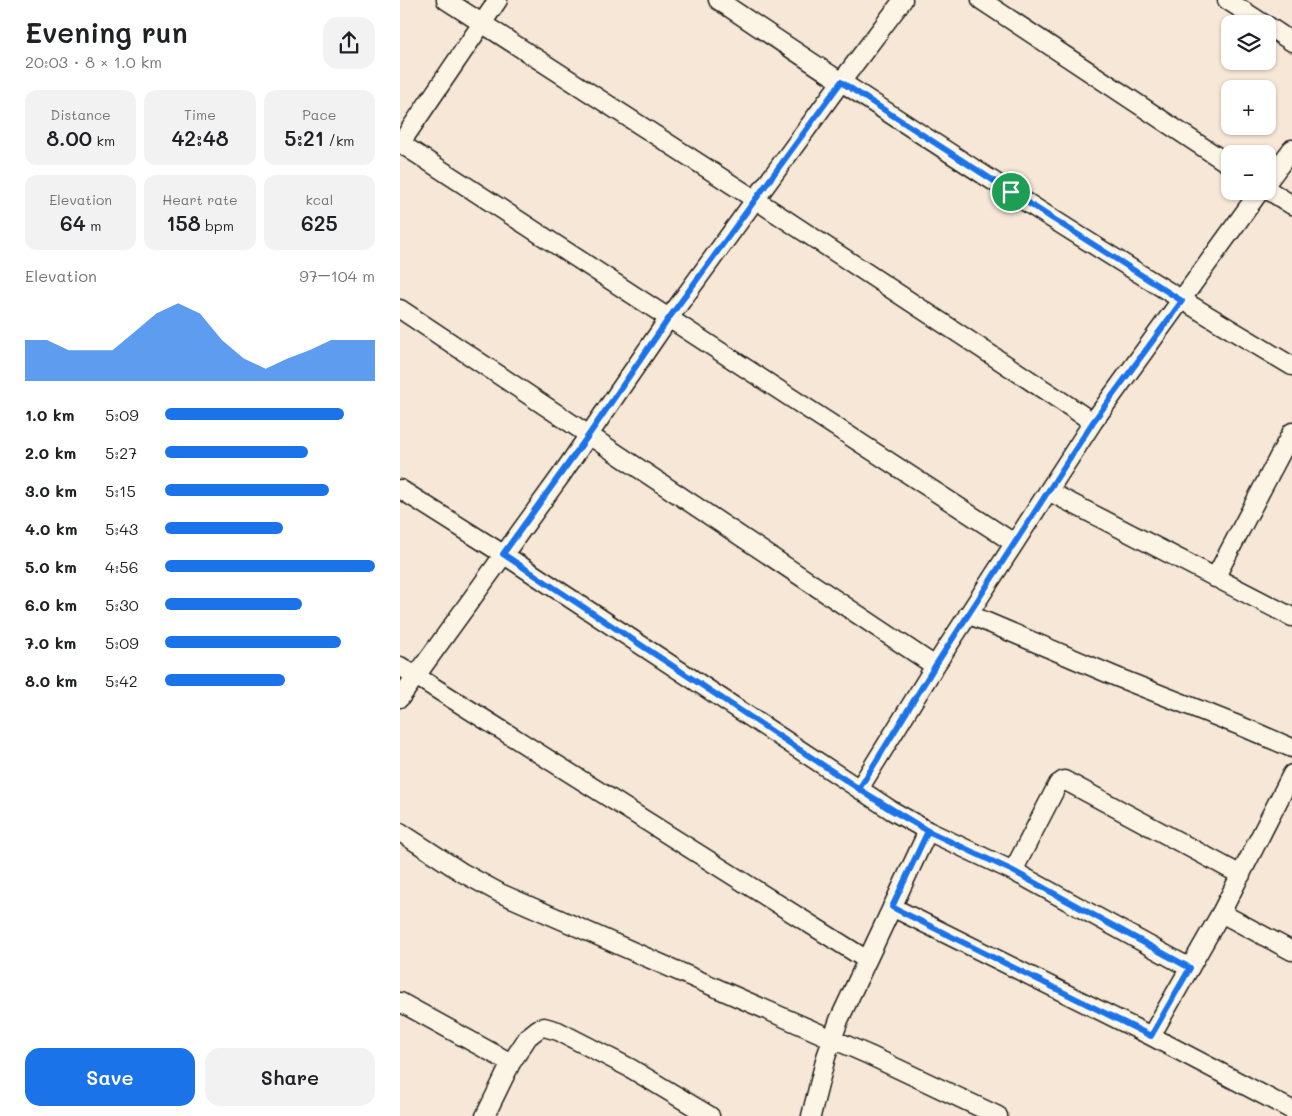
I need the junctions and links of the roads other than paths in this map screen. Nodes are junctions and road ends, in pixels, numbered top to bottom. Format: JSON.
{"nodes":[{"id":1,"x":446,"y":0,"type":"edge"},
{"id":2,"x":498,"y":0,"type":"edge"},
{"id":3,"x":718,"y":0,"type":"edge"},
{"id":4,"x":904,"y":0,"type":"edge"},
{"id":5,"x":981,"y":0,"type":"edge"},
{"id":6,"x":1227,"y":0,"type":"edge"},
{"id":7,"x":1250,"y":15,"type":"edge"},
{"id":8,"x":482,"y":23,"type":"junction"},
{"id":9,"x":1276,"y":31,"type":"edge"},
{"id":10,"x":1292,"y":42,"type":"edge"},
{"id":11,"x":841,"y":82,"type":"junction"},
{"id":12,"x":400,"y":143,"type":"edge"},
{"id":13,"x":1292,"y":149,"type":"edge"},
{"id":14,"x":1221,"y":160,"type":"edge"},
{"id":15,"x":1276,"y":170,"type":"edge"},
{"id":16,"x":1276,"y":195,"type":"edge"},
{"id":17,"x":756,"y":200,"type":"junction"},
{"id":18,"x":1254,"y":200,"type":"edge"},
{"id":19,"x":1292,"y":205,"type":"edge"},
{"id":20,"x":1182,"y":301,"type":"junction"},
{"id":21,"x":400,"y":309,"type":"edge"},
{"id":22,"x":669,"y":318,"type":"junction"},
{"id":23,"x":1292,"y":366,"type":"edge"},
{"id":24,"x":1093,"y":422,"type":"junction"},
{"id":25,"x":1292,"y":432,"type":"edge"},
{"id":26,"x":588,"y":436,"type":"junction"},
{"id":27,"x":400,"y":489,"type":"edge"},
{"id":28,"x":1048,"y":491,"type":"junction"},
{"id":29,"x":1014,"y":543,"type":"junction"},
{"id":30,"x":503,"y":554,"type":"junction"},
{"id":31,"x":1215,"y":578,"type":"junction"},
{"id":32,"x":968,"y":614,"type":"junction"},
{"id":33,"x":1292,"y":617,"type":"edge"},
{"id":34,"x":400,"y":666,"type":"edge"},
{"id":35,"x":935,"y":666,"type":"junction"},
{"id":36,"x":415,"y":676,"type":"junction"},
{"id":37,"x":400,"y":698,"type":"edge"},
{"id":38,"x":1292,"y":748,"type":"edge"},
{"id":39,"x":1292,"y":774,"type":"edge"},
{"id":40,"x":859,"y":789,"type":"junction"},
{"id":41,"x":928,"y":831,"type":"junction"},
{"id":42,"x":400,"y":832,"type":"edge"},
{"id":43,"x":1013,"y":871,"type":"junction"},
{"id":44,"x":1240,"y":875,"type":"junction"},
{"id":45,"x":892,"y":907,"type":"junction"},
{"id":46,"x":1221,"y":913,"type":"junction"},
{"id":47,"x":1292,"y":951,"type":"edge"},
{"id":48,"x":867,"y":960,"type":"junction"},
{"id":49,"x":1190,"y":968,"type":"junction"},
{"id":50,"x":400,"y":1002,"type":"edge"},
{"id":51,"x":1151,"y":1036,"type":"junction"},
{"id":52,"x":832,"y":1039,"type":"junction"},
{"id":53,"x":510,"y":1063,"type":"junction"},
{"id":54,"x":1292,"y":1110,"type":"edge"},
{"id":55,"x":485,"y":1116,"type":"edge"},
{"id":56,"x":710,"y":1116,"type":"edge"},
{"id":57,"x":811,"y":1116,"type":"edge"},
{"id":58,"x":998,"y":1116,"type":"edge"}],
"edges":[{"from":1,"to":8,"type":"street"},
{"from":2,"to":8,"type":"street"},
{"from":3,"to":11,"type":"street"},
{"from":4,"to":11,"type":"street"},
{"from":5,"to":14,"type":"street"},
{"from":6,"to":7,"type":"street"},
{"from":8,"to":12,"type":"street"},
{"from":8,"to":17,"type":"street"},
{"from":9,"to":10,"type":"street"},
{"from":11,"to":17,"type":"street"},
{"from":11,"to":20,"type":"street"},
{"from":12,"to":22,"type":"street"},
{"from":13,"to":15,"type":"street"},
{"from":16,"to":19,"type":"street"},
{"from":17,"to":22,"type":"street"},
{"from":17,"to":24,"type":"street"},
{"from":18,"to":20,"type":"street"},
{"from":20,"to":23,"type":"street"},
{"from":20,"to":24,"type":"street"},
{"from":21,"to":26,"type":"street"},
{"from":22,"to":26,"type":"street"},
{"from":22,"to":29,"type":"street"},
{"from":24,"to":28,"type":"street"},
{"from":25,"to":31,"type":"street"},
{"from":26,"to":30,"type":"street"},
{"from":26,"to":35,"type":"street"},
{"from":27,"to":30,"type":"street"},
{"from":28,"to":29,"type":"street"},
{"from":28,"to":31,"type":"street"},
{"from":29,"to":32,"type":"street"},
{"from":30,"to":36,"type":"street"},
{"from":30,"to":40,"type":"street"},
{"from":31,"to":33,"type":"street"},
{"from":32,"to":35,"type":"street"},
{"from":32,"to":38,"type":"street"},
{"from":34,"to":36,"type":"street"},
{"from":35,"to":40,"type":"street"},
{"from":36,"to":37,"type":"street"},
{"from":36,"to":48,"type":"street"},
{"from":39,"to":44,"type":"street"},
{"from":40,"to":41,"type":"street"},
{"from":41,"to":43,"type":"street"},
{"from":41,"to":45,"type":"street"},
{"from":42,"to":52,"type":"street"},
{"from":43,"to":44,"type":"street"},
{"from":43,"to":49,"type":"street"},
{"from":44,"to":46,"type":"street"},
{"from":45,"to":48,"type":"street"},
{"from":45,"to":51,"type":"street"},
{"from":46,"to":47,"type":"street"},
{"from":46,"to":49,"type":"street"},
{"from":48,"to":52,"type":"street"},
{"from":49,"to":51,"type":"street"},
{"from":50,"to":53,"type":"street"},
{"from":51,"to":54,"type":"street"},
{"from":52,"to":57,"type":"street"},
{"from":52,"to":58,"type":"street"},
{"from":53,"to":55,"type":"street"},
{"from":53,"to":56,"type":"street"}]}
